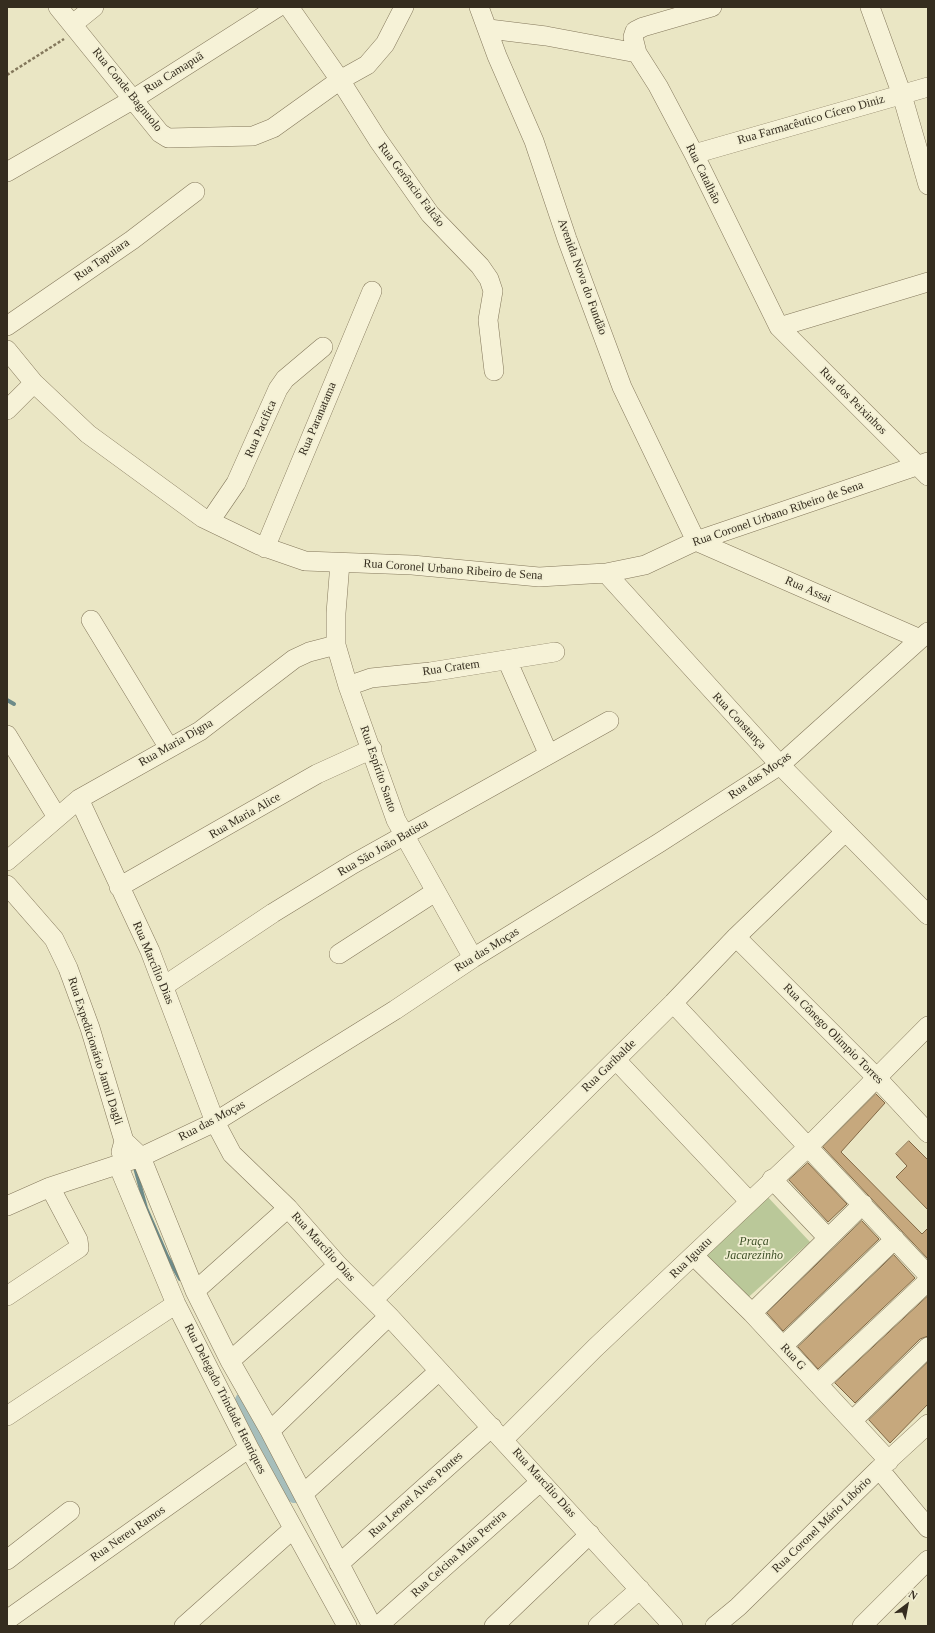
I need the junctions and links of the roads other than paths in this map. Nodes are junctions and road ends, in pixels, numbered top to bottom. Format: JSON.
{"nodes":[{"id":1,"x":58,"y":7,"type":"edge"},
{"id":2,"x":94,"y":7,"type":"edge"},
{"id":3,"x":278,"y":7,"type":"edge"},
{"id":4,"x":289,"y":7,"type":"edge"},
{"id":5,"x":404,"y":7,"type":"edge"},
{"id":6,"x":479,"y":7,"type":"edge"},
{"id":7,"x":712,"y":7,"type":"edge"},
{"id":8,"x":870,"y":7,"type":"edge"},
{"id":9,"x":75,"y":27,"type":"junction"},
{"id":10,"x":488,"y":29,"type":"junction"},
{"id":11,"x":637,"y":52,"type":"junction"},
{"id":12,"x":340,"y":80,"type":"junction"},
{"id":13,"x":928,"y":87,"type":"edge"},
{"id":14,"x":902,"y":95,"type":"junction"},
{"id":15,"x":132,"y":100,"type":"junction"},
{"id":16,"x":694,"y":154,"type":"junction"},
{"id":17,"x":7,"y":172,"type":"edge"},
{"id":18,"x":928,"y":185,"type":"edge"},
{"id":19,"x":195,"y":192,"type":"dead end"},
{"id":20,"x":928,"y":282,"type":"edge"},
{"id":21,"x":372,"y":291,"type":"dead end"},
{"id":22,"x":7,"y":326,"type":"edge"},
{"id":23,"x":778,"y":327,"type":"junction"},
{"id":24,"x":323,"y":347,"type":"dead end"},
{"id":25,"x":7,"y":350,"type":"edge"},
{"id":26,"x":494,"y":371,"type":"dead end"},
{"id":27,"x":34,"y":383,"type":"junction"},
{"id":28,"x":7,"y":410,"type":"edge"},
{"id":29,"x":924,"y":468,"type":"edge"},
{"id":30,"x":210,"y":521,"type":"junction"},
{"id":31,"x":696,"y":541,"type":"junction"},
{"id":32,"x":265,"y":548,"type":"junction"},
{"id":33,"x":340,"y":563,"type":"junction"},
{"id":34,"x":606,"y":573,"type":"junction"},
{"id":35,"x":91,"y":620,"type":"dead end"},
{"id":36,"x":924,"y":635,"type":"edge"},
{"id":37,"x":336,"y":645,"type":"junction"},
{"id":38,"x":555,"y":652,"type":"dead end"},
{"id":39,"x":507,"y":660,"type":"junction"},
{"id":40,"x":348,"y":686,"type":"junction"},
{"id":41,"x":608,"y":721,"type":"dead end"},
{"id":42,"x":7,"y":735,"type":"edge"},
{"id":43,"x":170,"y":748,"type":"junction"},
{"id":44,"x":372,"y":749,"type":"junction"},
{"id":45,"x":548,"y":754,"type":"junction"},
{"id":46,"x":780,"y":764,"type":"junction"},
{"id":47,"x":79,"y":799,"type":"junction"},
{"id":48,"x":57,"y":817,"type":"junction"},
{"id":49,"x":845,"y":832,"type":"junction"},
{"id":50,"x":404,"y":835,"type":"junction"},
{"id":51,"x":14,"y":856,"type":"edge"},
{"id":52,"x":7,"y":885,"type":"edge"},
{"id":53,"x":119,"y":887,"type":"junction"},
{"id":54,"x":435,"y":892,"type":"junction"},
{"id":55,"x":928,"y":915,"type":"edge"},
{"id":56,"x":736,"y":937,"type":"junction"},
{"id":57,"x":339,"y":954,"type":"dead end"},
{"id":58,"x":473,"y":958,"type":"junction"},
{"id":59,"x":164,"y":986,"type":"junction"},
{"id":60,"x":673,"y":1003,"type":"junction"},
{"id":61,"x":928,"y":1026,"type":"edge"},
{"id":62,"x":616,"y":1060,"type":"junction"},
{"id":63,"x":876,"y":1077,"type":"junction"},
{"id":64,"x":215,"y":1122,"type":"junction"},
{"id":65,"x":928,"y":1133,"type":"edge"},
{"id":66,"x":124,"y":1141,"type":"junction"},
{"id":67,"x":808,"y":1147,"type":"junction"},
{"id":68,"x":141,"y":1157,"type":"junction"},
{"id":69,"x":118,"y":1165,"type":"junction"},
{"id":70,"x":772,"y":1179,"type":"junction"},
{"id":71,"x":50,"y":1188,"type":"junction"},
{"id":72,"x":749,"y":1201,"type":"junction"},
{"id":73,"x":863,"y":1204,"type":"junction"},
{"id":74,"x":7,"y":1206,"type":"edge"},
{"id":75,"x":288,"y":1208,"type":"junction"},
{"id":76,"x":828,"y":1238,"type":"junction"},
{"id":77,"x":895,"y":1239,"type":"junction"},
{"id":78,"x":694,"y":1256,"type":"junction"},
{"id":79,"x":338,"y":1265,"type":"junction"},
{"id":80,"x":928,"y":1275,"type":"edge"},
{"id":81,"x":928,"y":1281,"type":"edge"},
{"id":82,"x":195,"y":1291,"type":"junction"},
{"id":83,"x":7,"y":1296,"type":"edge"},
{"id":84,"x":373,"y":1300,"type":"junction"},
{"id":85,"x":176,"y":1304,"type":"junction"},
{"id":86,"x":752,"y":1314,"type":"junction"},
{"id":87,"x":389,"y":1316,"type":"junction"},
{"id":88,"x":782,"y":1346,"type":"junction"},
{"id":89,"x":928,"y":1347,"type":"edge"},
{"id":90,"x":230,"y":1361,"type":"junction"},
{"id":91,"x":439,"y":1371,"type":"junction"},
{"id":92,"x":818,"y":1384,"type":"junction"},
{"id":93,"x":7,"y":1416,"type":"edge"},
{"id":94,"x":852,"y":1422,"type":"junction"},
{"id":95,"x":928,"y":1424,"type":"edge"},
{"id":96,"x":270,"y":1431,"type":"junction"},
{"id":97,"x":498,"y":1433,"type":"junction"},
{"id":98,"x":249,"y":1448,"type":"junction"},
{"id":99,"x":884,"y":1465,"type":"junction"},
{"id":100,"x":540,"y":1482,"type":"junction"},
{"id":101,"x":303,"y":1494,"type":"junction"},
{"id":102,"x":70,"y":1512,"type":"dead end"},
{"id":103,"x":928,"y":1528,"type":"edge"},
{"id":104,"x":293,"y":1529,"type":"junction"},
{"id":105,"x":590,"y":1534,"type":"junction"},
{"id":106,"x":7,"y":1560,"type":"edge"},
{"id":107,"x":928,"y":1560,"type":"edge"},
{"id":108,"x":339,"y":1564,"type":"junction"},
{"id":109,"x":640,"y":1589,"type":"junction"},
{"id":110,"x":7,"y":1620,"type":"edge"},
{"id":111,"x":184,"y":1626,"type":"edge"},
{"id":112,"x":347,"y":1626,"type":"edge"},
{"id":113,"x":372,"y":1626,"type":"edge"},
{"id":114,"x":378,"y":1626,"type":"edge"},
{"id":115,"x":494,"y":1626,"type":"edge"},
{"id":116,"x":598,"y":1626,"type":"edge"},
{"id":117,"x":673,"y":1626,"type":"edge"},
{"id":118,"x":715,"y":1626,"type":"edge"},
{"id":119,"x":862,"y":1626,"type":"edge"}],
"edges":[{"from":1,"to":9,"type":"street","name":"Rua Conde Bagnuolo"},
{"from":2,"to":9,"type":"street"},
{"from":3,"to":15,"type":"street","name":"Rua Camapuã"},
{"from":4,"to":12,"type":"street","name":"Rua Gerôncio Falcão"},
{"from":5,"to":12,"type":"street","name":"Rua Conde Bagnuolo"},
{"from":6,"to":10,"type":"street","name":"Avenida Nova do Fundão"},
{"from":7,"to":11,"type":"street","name":"Rua Catalhão"},
{"from":8,"to":14,"type":"street"},
{"from":9,"to":15,"type":"street","name":"Rua Conde Bagnuolo"},
{"from":10,"to":11,"type":"street"},
{"from":10,"to":31,"type":"street","name":"Avenida Nova do Fundão"},
{"from":11,"to":16,"type":"street","name":"Rua Catalhão"},
{"from":12,"to":15,"type":"street","name":"Rua Conde Bagnuolo"},
{"from":12,"to":26,"type":"street","name":"Rua Gerôncio Falcão"},
{"from":13,"to":14,"type":"street","name":"Rua Farmacêutico Cícero Diniz"},
{"from":14,"to":16,"type":"street","name":"Rua Farmacêutico Cícero Diniz"},
{"from":14,"to":18,"type":"street"},
{"from":15,"to":17,"type":"street","name":"Rua Camapuã"},
{"from":16,"to":23,"type":"street","name":"Rua Catalhão"},
{"from":19,"to":22,"type":"street","name":"Rua Tapuiara"},
{"from":20,"to":23,"type":"street"},
{"from":21,"to":32,"type":"street","name":"Rua Paranatama"},
{"from":23,"to":29,"type":"street","name":"Rua dos Peixinhos"},
{"from":24,"to":30,"type":"street","name":"Rua Pacifica"},
{"from":25,"to":27,"type":"street","name":"Rua Coronel Urbano Ribeiro de Sena"},
{"from":27,"to":28,"type":"street"},
{"from":27,"to":30,"type":"street","name":"Rua Coronel Urbano Ribeiro de Sena"},
{"from":29,"to":31,"type":"street","name":"Rua Coronel Urbano Ribeiro de Sena"},
{"from":30,"to":32,"type":"street","name":"Rua Coronel Urbano Ribeiro de Sena"},
{"from":31,"to":34,"type":"street","name":"Rua Coronel Urbano Ribeiro de Sena"},
{"from":31,"to":36,"type":"street","name":"Rua Assai"},
{"from":32,"to":33,"type":"street","name":"Rua Coronel Urbano Ribeiro de Sena"},
{"from":33,"to":34,"type":"street","name":"Rua Coronel Urbano Ribeiro de Sena"},
{"from":33,"to":37,"type":"street","name":"Rua Espírito Santo"},
{"from":34,"to":46,"type":"street","name":"Rua Constança"},
{"from":35,"to":43,"type":"street"},
{"from":36,"to":46,"type":"street","name":"Rua das Moças"},
{"from":37,"to":40,"type":"street","name":"Rua Espírito Santo"},
{"from":37,"to":43,"type":"street","name":"Rua Maria Digna"},
{"from":38,"to":39,"type":"street","name":"Rua Cratem"},
{"from":39,"to":40,"type":"street","name":"Rua Cratem"},
{"from":39,"to":45,"type":"street"},
{"from":40,"to":44,"type":"street","name":"Rua Espírito Santo"},
{"from":41,"to":45,"type":"street","name":"Rua São João Batista"},
{"from":42,"to":48,"type":"street"},
{"from":43,"to":47,"type":"street","name":"Rua Maria Digna"},
{"from":44,"to":50,"type":"street","name":"Rua Espírito Santo"},
{"from":44,"to":53,"type":"street","name":"Rua Maria Alice"},
{"from":45,"to":50,"type":"street","name":"Rua São João Batista"},
{"from":46,"to":49,"type":"street","name":"Rua Constança"},
{"from":46,"to":58,"type":"street","name":"Rua das Moças"},
{"from":47,"to":48,"type":"street","name":"Rua Maria Digna"},
{"from":47,"to":53,"type":"street","name":"Rua Marcílio Dias"},
{"from":48,"to":51,"type":"street","name":"Rua Maria Digna"},
{"from":49,"to":55,"type":"street","name":"Rua Constança"},
{"from":49,"to":56,"type":"street","name":"Rua Garibalde"},
{"from":50,"to":54,"type":"street","name":"Rua Espírito Santo"},
{"from":50,"to":59,"type":"street","name":"Rua São João Batista"},
{"from":52,"to":66,"type":"street","name":"Rua Expedicionário Jamil Dagli"},
{"from":53,"to":59,"type":"street","name":"Rua Marcílio Dias"},
{"from":54,"to":57,"type":"street"},
{"from":54,"to":58,"type":"street","name":"Rua Espírito Santo"},
{"from":56,"to":60,"type":"street","name":"Rua Garibalde"},
{"from":56,"to":63,"type":"street","name":"Rua Cônego Olimpio Torres"},
{"from":58,"to":64,"type":"street","name":"Rua das Moças"},
{"from":59,"to":64,"type":"street","name":"Rua Marcílio Dias"},
{"from":60,"to":62,"type":"street","name":"Rua Garibalde"},
{"from":60,"to":67,"type":"street"},
{"from":61,"to":63,"type":"street","name":"Rua Iguatu"},
{"from":62,"to":72,"type":"street"},
{"from":62,"to":84,"type":"street","name":"Rua Garibalde"},
{"from":63,"to":65,"type":"street","name":"Rua Cônego Olimpio Torres"},
{"from":63,"to":67,"type":"street","name":"Rua Iguatu"},
{"from":64,"to":68,"type":"street","name":"Rua das Moças"},
{"from":64,"to":75,"type":"street","name":"Rua Marcílio Dias"},
{"from":66,"to":68,"type":"street","name":"Rua Expedicionário Jamil Dagli"},
{"from":66,"to":69,"type":"street","name":"Rua Expedicionário Jamil Dagli"},
{"from":67,"to":70,"type":"street","name":"Rua Iguatu"},
{"from":67,"to":73,"type":"street"},
{"from":68,"to":69,"type":"street","name":"Rua das Moças"},
{"from":68,"to":82,"type":"street","name":"Rua Delegado Trindade Henriques"},
{"from":69,"to":71,"type":"street","name":"Rua das Moças"},
{"from":69,"to":85,"type":"street","name":"Rua Delegado Trindade Henriques"},
{"from":70,"to":72,"type":"street","name":"Rua Iguatu"},
{"from":70,"to":76,"type":"street"},
{"from":71,"to":74,"type":"street","name":"Rua das Moças"},
{"from":71,"to":83,"type":"street"},
{"from":72,"to":78,"type":"street","name":"Rua Iguatu"},
{"from":73,"to":76,"type":"street"},
{"from":73,"to":77,"type":"street"},
{"from":75,"to":79,"type":"street","name":"Rua Marcílio Dias"},
{"from":75,"to":82,"type":"street"},
{"from":76,"to":86,"type":"street"},
{"from":77,"to":80,"type":"street"},
{"from":77,"to":88,"type":"street"},
{"from":78,"to":86,"type":"street","name":"Rua G"},
{"from":78,"to":97,"type":"street","name":"Rua Iguatu"},
{"from":79,"to":84,"type":"street","name":"Rua Marcílio Dias"},
{"from":79,"to":90,"type":"street"},
{"from":81,"to":92,"type":"street"},
{"from":82,"to":90,"type":"street","name":"Rua Delegado Trindade Henriques"},
{"from":84,"to":87,"type":"street","name":"Rua Marcílio Dias"},
{"from":85,"to":93,"type":"street"},
{"from":85,"to":98,"type":"street","name":"Rua Delegado Trindade Henriques"},
{"from":86,"to":88,"type":"street","name":"Rua G"},
{"from":87,"to":91,"type":"street","name":"Rua Marcílio Dias"},
{"from":87,"to":96,"type":"street"},
{"from":88,"to":92,"type":"street","name":"Rua G"},
{"from":89,"to":94,"type":"street"},
{"from":90,"to":96,"type":"street","name":"Rua Delegado Trindade Henriques"},
{"from":91,"to":97,"type":"street","name":"Rua Marcílio Dias"},
{"from":91,"to":101,"type":"street"},
{"from":92,"to":94,"type":"street","name":"Rua G"},
{"from":94,"to":99,"type":"street","name":"Rua G"},
{"from":95,"to":99,"type":"street","name":"Rua Coronel Mário Libório"},
{"from":96,"to":101,"type":"street","name":"Rua Delegado Trindade Henriques"},
{"from":97,"to":100,"type":"street","name":"Rua Marcílio Dias"},
{"from":97,"to":108,"type":"street","name":"Rua Leonel Alves Pontes"},
{"from":98,"to":104,"type":"street","name":"Rua Delegado Trindade Henriques"},
{"from":98,"to":110,"type":"street","name":"Rua Nereu Ramos"},
{"from":99,"to":103,"type":"street","name":"Rua G"},
{"from":99,"to":118,"type":"street","name":"Rua Coronel Mário Libório"},
{"from":100,"to":105,"type":"street","name":"Rua Marcílio Dias"},
{"from":100,"to":114,"type":"street","name":"Rua Celcina Maia Pereira"},
{"from":101,"to":108,"type":"street","name":"Rua Delegado Trindade Henriques"},
{"from":102,"to":106,"type":"street"},
{"from":104,"to":111,"type":"street"},
{"from":104,"to":112,"type":"street","name":"Rua Delegado Trindade Henriques"},
{"from":105,"to":109,"type":"street","name":"Rua Marcílio Dias"},
{"from":105,"to":115,"type":"street"},
{"from":107,"to":119,"type":"street"},
{"from":108,"to":113,"type":"street","name":"Rua Delegado Trindade Henriques"},
{"from":109,"to":116,"type":"street"},
{"from":109,"to":117,"type":"street","name":"Rua Marcílio Dias"}]}
